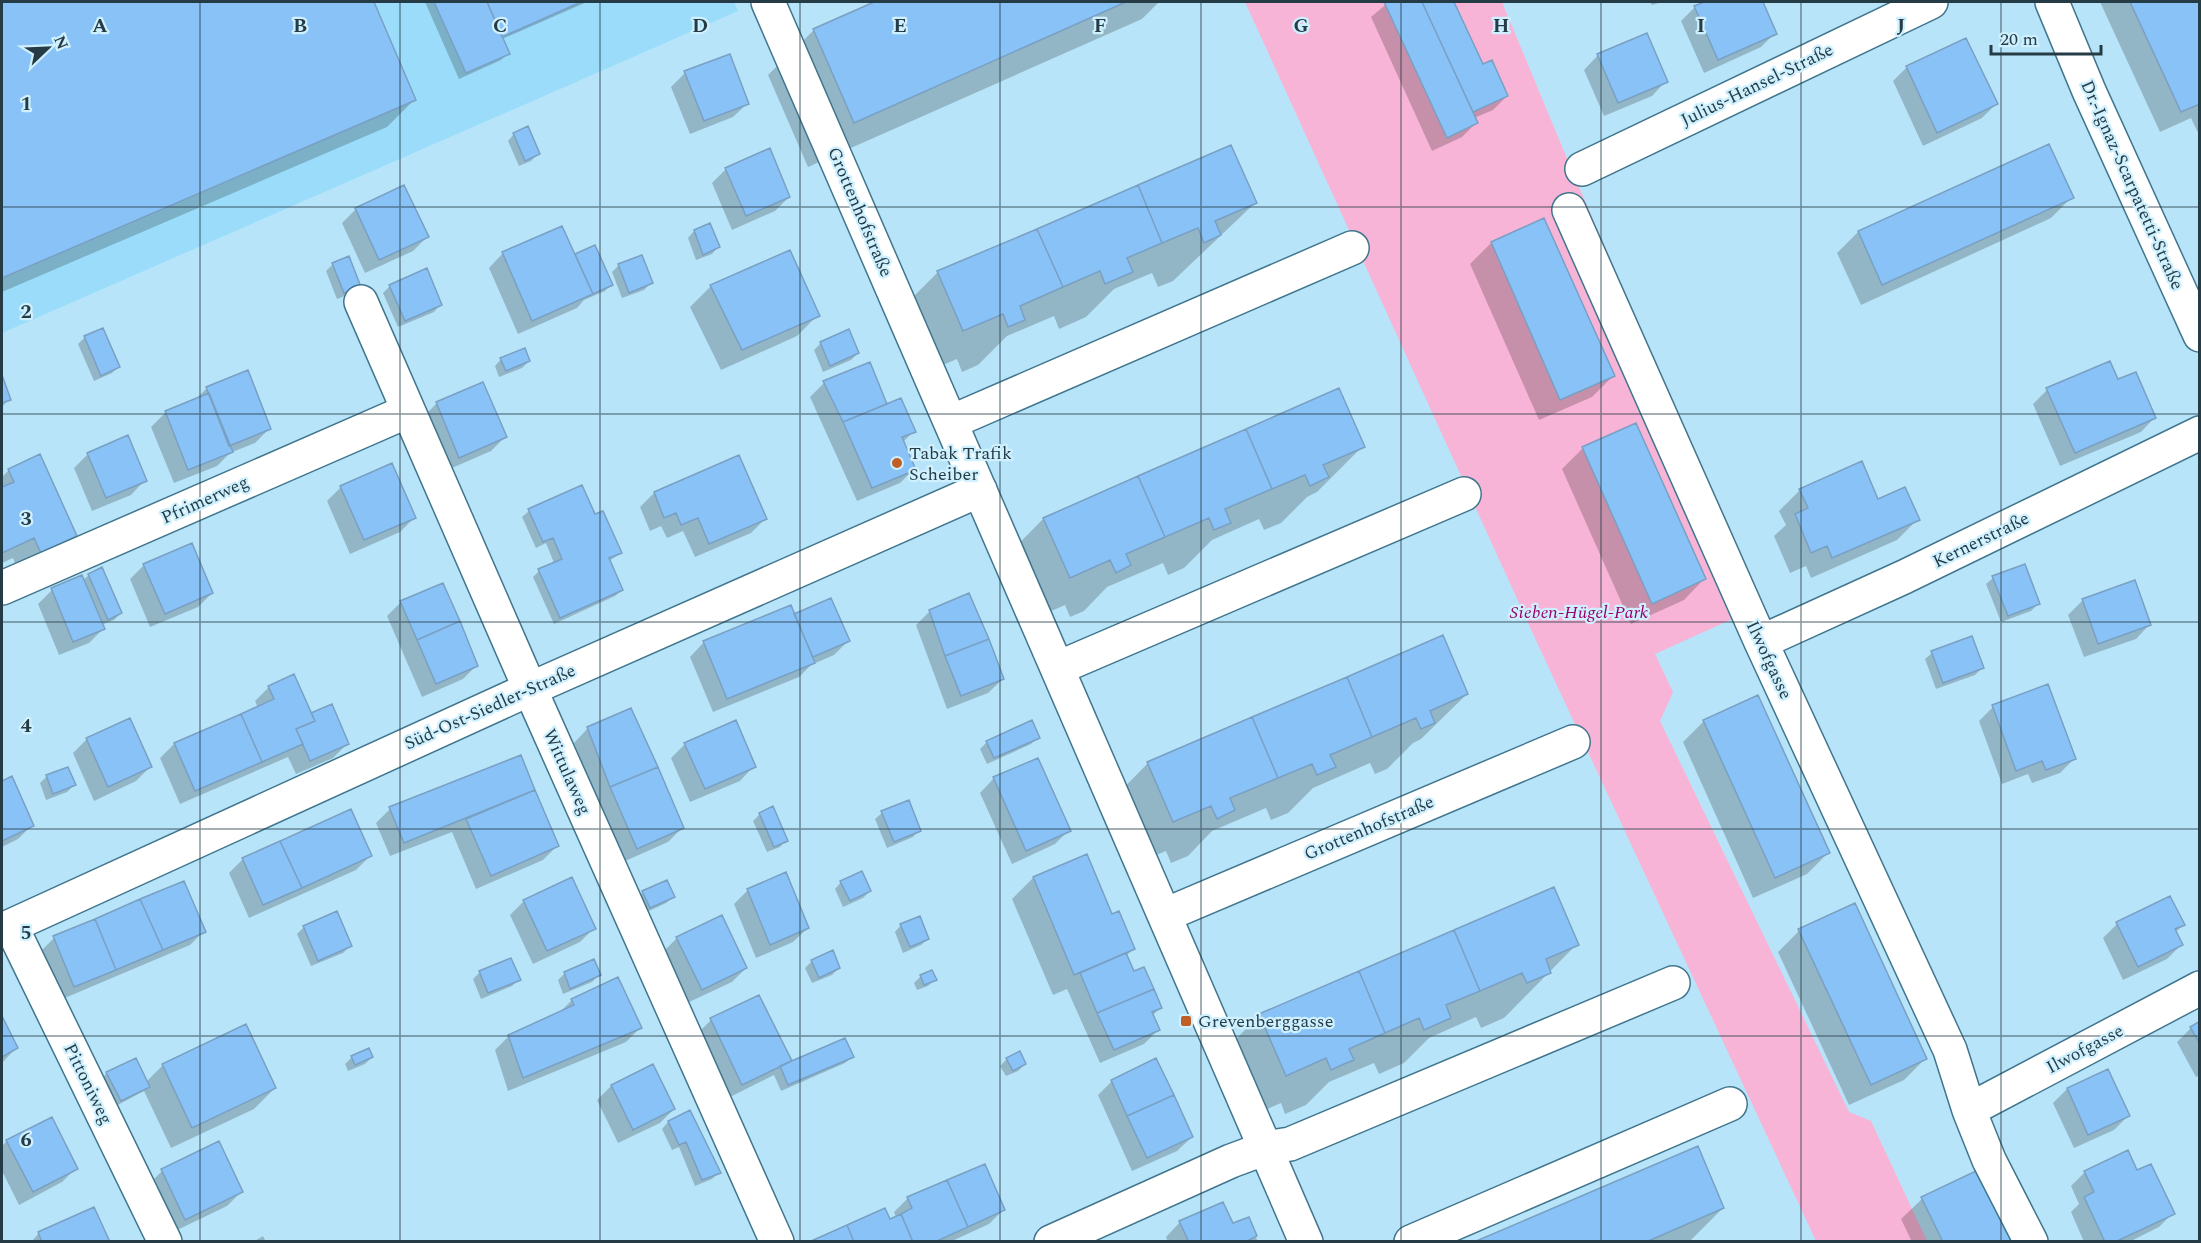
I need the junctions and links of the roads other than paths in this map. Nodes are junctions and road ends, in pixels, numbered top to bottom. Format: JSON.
{"nodes":[{"id":1,"x":768,"y":2,"type":"edge"},
{"id":2,"x":1931,"y":2,"type":"edge"},
{"id":3,"x":2052,"y":2,"type":"edge"},
{"id":4,"x":1582,"y":169,"type":"dead end"},
{"id":5,"x":1569,"y":210,"type":"dead end"},
{"id":6,"x":1352,"y":248,"type":"dead end"},
{"id":7,"x":361,"y":302,"type":"dead end"},
{"id":8,"x":2199,"y":335,"type":"edge"},
{"id":9,"x":408,"y":411,"type":"junction"},
{"id":10,"x":951,"y":422,"type":"junction"},
{"id":11,"x":2199,"y":433,"type":"edge"},
{"id":12,"x":980,"y":490,"type":"junction"},
{"id":13,"x":1464,"y":494,"type":"dead end"},
{"id":14,"x":2,"y":588,"type":"edge"},
{"id":15,"x":1761,"y":642,"type":"junction"},
{"id":16,"x":1058,"y":668,"type":"junction"},
{"id":17,"x":530,"y":689,"type":"junction"},
{"id":18,"x":1573,"y":742,"type":"dead end"},
{"id":19,"x":1165,"y":915,"type":"junction"},
{"id":20,"x":6,"y":928,"type":"edge"},
{"id":21,"x":1673,"y":983,"type":"dead end"},
{"id":22,"x":2199,"y":988,"type":"edge"},
{"id":23,"x":1731,"y":1104,"type":"dead end"},
{"id":24,"x":1969,"y":1110,"type":"junction"},
{"id":25,"x":1266,"y":1148,"type":"junction"},
{"id":26,"x":165,"y":1242,"type":"edge"},
{"id":27,"x":777,"y":1242,"type":"edge"},
{"id":28,"x":1051,"y":1242,"type":"edge"},
{"id":29,"x":1306,"y":1242,"type":"edge"},
{"id":30,"x":1412,"y":1242,"type":"edge"},
{"id":31,"x":2031,"y":1242,"type":"edge"}],
"edges":[{"from":1,"to":10,"type":"street","name":"Grottenhofstraße"},
{"from":2,"to":4,"type":"street","name":"Julius-Hansel-Straße"},
{"from":3,"to":8,"type":"street","name":"Dr.-Ignaz-Scarpatetti-Straße"},
{"from":5,"to":15,"type":"street","name":"Ilwofgasse"},
{"from":6,"to":10,"type":"street"},
{"from":7,"to":9,"type":"street","name":"Wittulaweg"},
{"from":9,"to":14,"type":"street","name":"Pfrimerweg"},
{"from":9,"to":17,"type":"street","name":"Wittulaweg"},
{"from":10,"to":12,"type":"street","name":"Grottenhofstraße"},
{"from":11,"to":15,"type":"street","name":"Kernerstraße"},
{"from":12,"to":16,"type":"street","name":"Grottenhofstraße"},
{"from":12,"to":17,"type":"street","name":"Süd-Ost-Siedler-Straße"},
{"from":13,"to":16,"type":"street"},
{"from":15,"to":24,"type":"street","name":"Ilwofgasse"},
{"from":16,"to":19,"type":"street","name":"Grottenhofstraße"},
{"from":17,"to":20,"type":"street","name":"Süd-Ost-Siedler-Straße"},
{"from":17,"to":27,"type":"street","name":"Wittulaweg"},
{"from":18,"to":19,"type":"street","name":"Grottenhofstraße"},
{"from":19,"to":25,"type":"street","name":"Grottenhofstraße"},
{"from":20,"to":26,"type":"street","name":"Pittoniweg"},
{"from":21,"to":25,"type":"street"},
{"from":22,"to":24,"type":"street","name":"Ilwofgasse"},
{"from":23,"to":30,"type":"street"},
{"from":24,"to":31,"type":"street","name":"Ilwofgasse"},
{"from":25,"to":28,"type":"street"},
{"from":25,"to":29,"type":"street","name":"Grottenhofstraße"}]}
